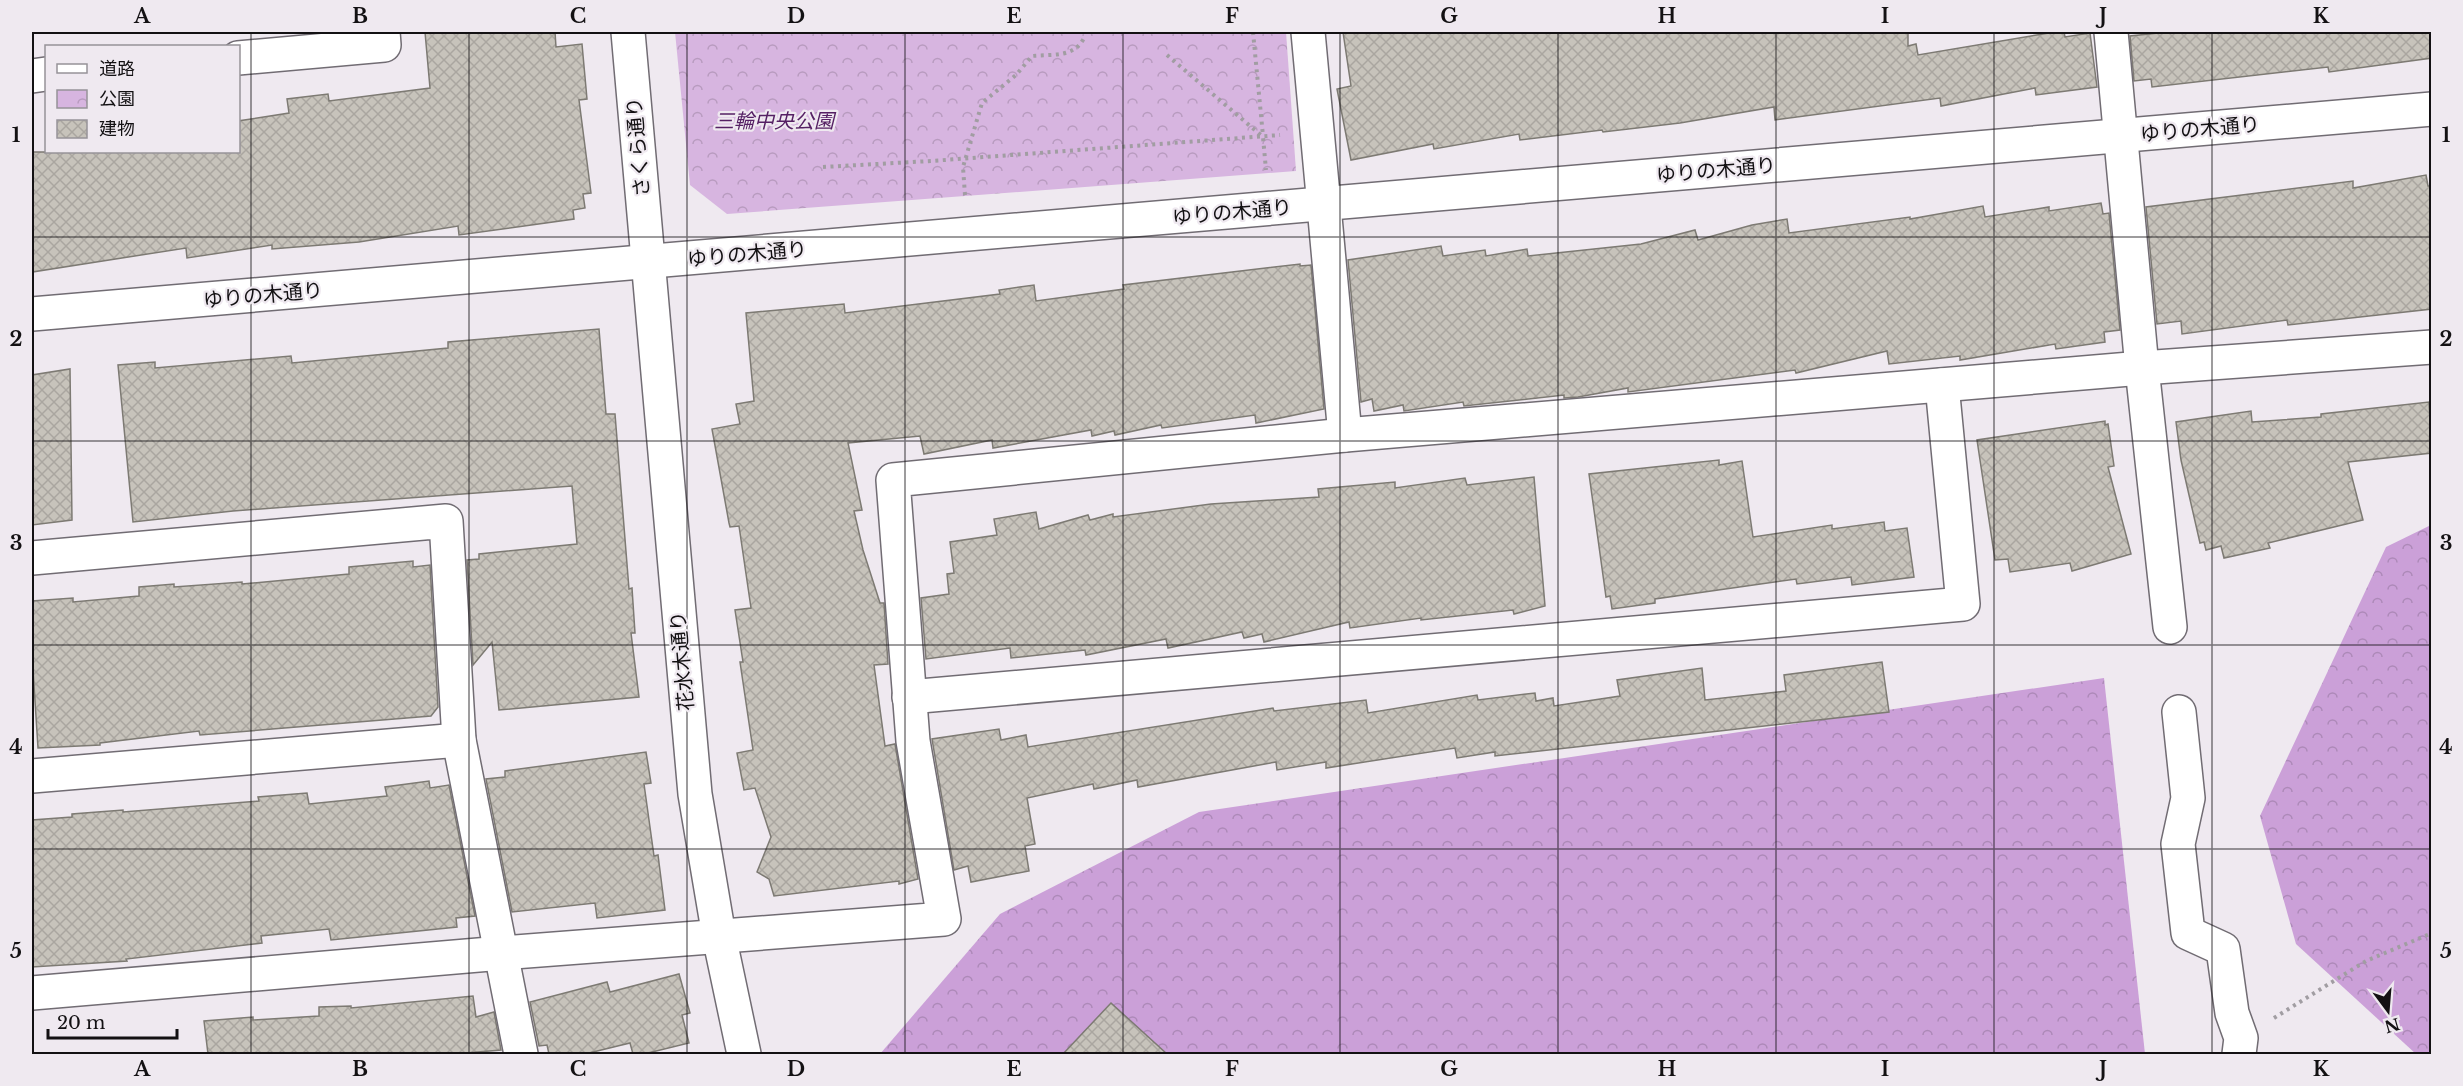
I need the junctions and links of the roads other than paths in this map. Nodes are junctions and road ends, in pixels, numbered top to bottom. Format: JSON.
{"nodes":[{"id":1,"x":383,"y":32,"type":"edge"},
{"id":2,"x":628,"y":32,"type":"edge"},
{"id":3,"x":1308,"y":32,"type":"edge"},
{"id":4,"x":2111,"y":32,"type":"edge"},
{"id":5,"x":240,"y":58,"type":"edge"},
{"id":6,"x":2432,"y":109,"type":"edge"},
{"id":7,"x":2120,"y":136,"type":"junction"},
{"id":8,"x":1324,"y":204,"type":"junction"},
{"id":9,"x":648,"y":263,"type":"junction"},
{"id":10,"x":32,"y":314,"type":"edge"},
{"id":11,"x":2432,"y":347,"type":"edge"},
{"id":12,"x":2142,"y":368,"type":"junction"},
{"id":13,"x":1942,"y":385,"type":"junction"},
{"id":14,"x":1345,"y":435,"type":"junction"},
{"id":15,"x":32,"y":558,"type":"edge"},
{"id":16,"x":2170,"y":627,"type":"dead end"},
{"id":17,"x":909,"y":697,"type":"junction"},
{"id":18,"x":2179,"y":712,"type":"dead end"},
{"id":19,"x":459,"y":740,"type":"junction"},
{"id":20,"x":32,"y":776,"type":"edge"},
{"id":21,"x":719,"y":936,"type":"junction"},
{"id":22,"x":502,"y":953,"type":"junction"},
{"id":23,"x":32,"y":993,"type":"edge"},
{"id":24,"x":2240,"y":1046,"type":"edge"},
{"id":25,"x":521,"y":1054,"type":"edge"},
{"id":26,"x":744,"y":1054,"type":"edge"}],
"edges":[{"from":1,"to":5,"type":"street"},
{"from":2,"to":9,"type":"street","name":"さくら通り"},
{"from":3,"to":8,"type":"street"},
{"from":4,"to":7,"type":"street"},
{"from":6,"to":7,"type":"street","name":"ゆりの木通り"},
{"from":7,"to":8,"type":"street","name":"ゆりの木通り"},
{"from":7,"to":12,"type":"street"},
{"from":8,"to":9,"type":"street","name":"ゆりの木通り"},
{"from":8,"to":14,"type":"street"},
{"from":9,"to":10,"type":"street","name":"ゆりの木通り"},
{"from":9,"to":21,"type":"street","name":"花水木通り"},
{"from":11,"to":12,"type":"street"},
{"from":12,"to":13,"type":"street"},
{"from":12,"to":16,"type":"street"},
{"from":13,"to":14,"type":"street"},
{"from":13,"to":17,"type":"street"},
{"from":14,"to":17,"type":"street"},
{"from":15,"to":19,"type":"street"},
{"from":17,"to":21,"type":"street"},
{"from":18,"to":24,"type":"street"},
{"from":19,"to":20,"type":"street"},
{"from":19,"to":22,"type":"street"},
{"from":21,"to":22,"type":"street"},
{"from":21,"to":26,"type":"street","name":"花水木通り"},
{"from":22,"to":23,"type":"street"},
{"from":22,"to":25,"type":"street"}]}
